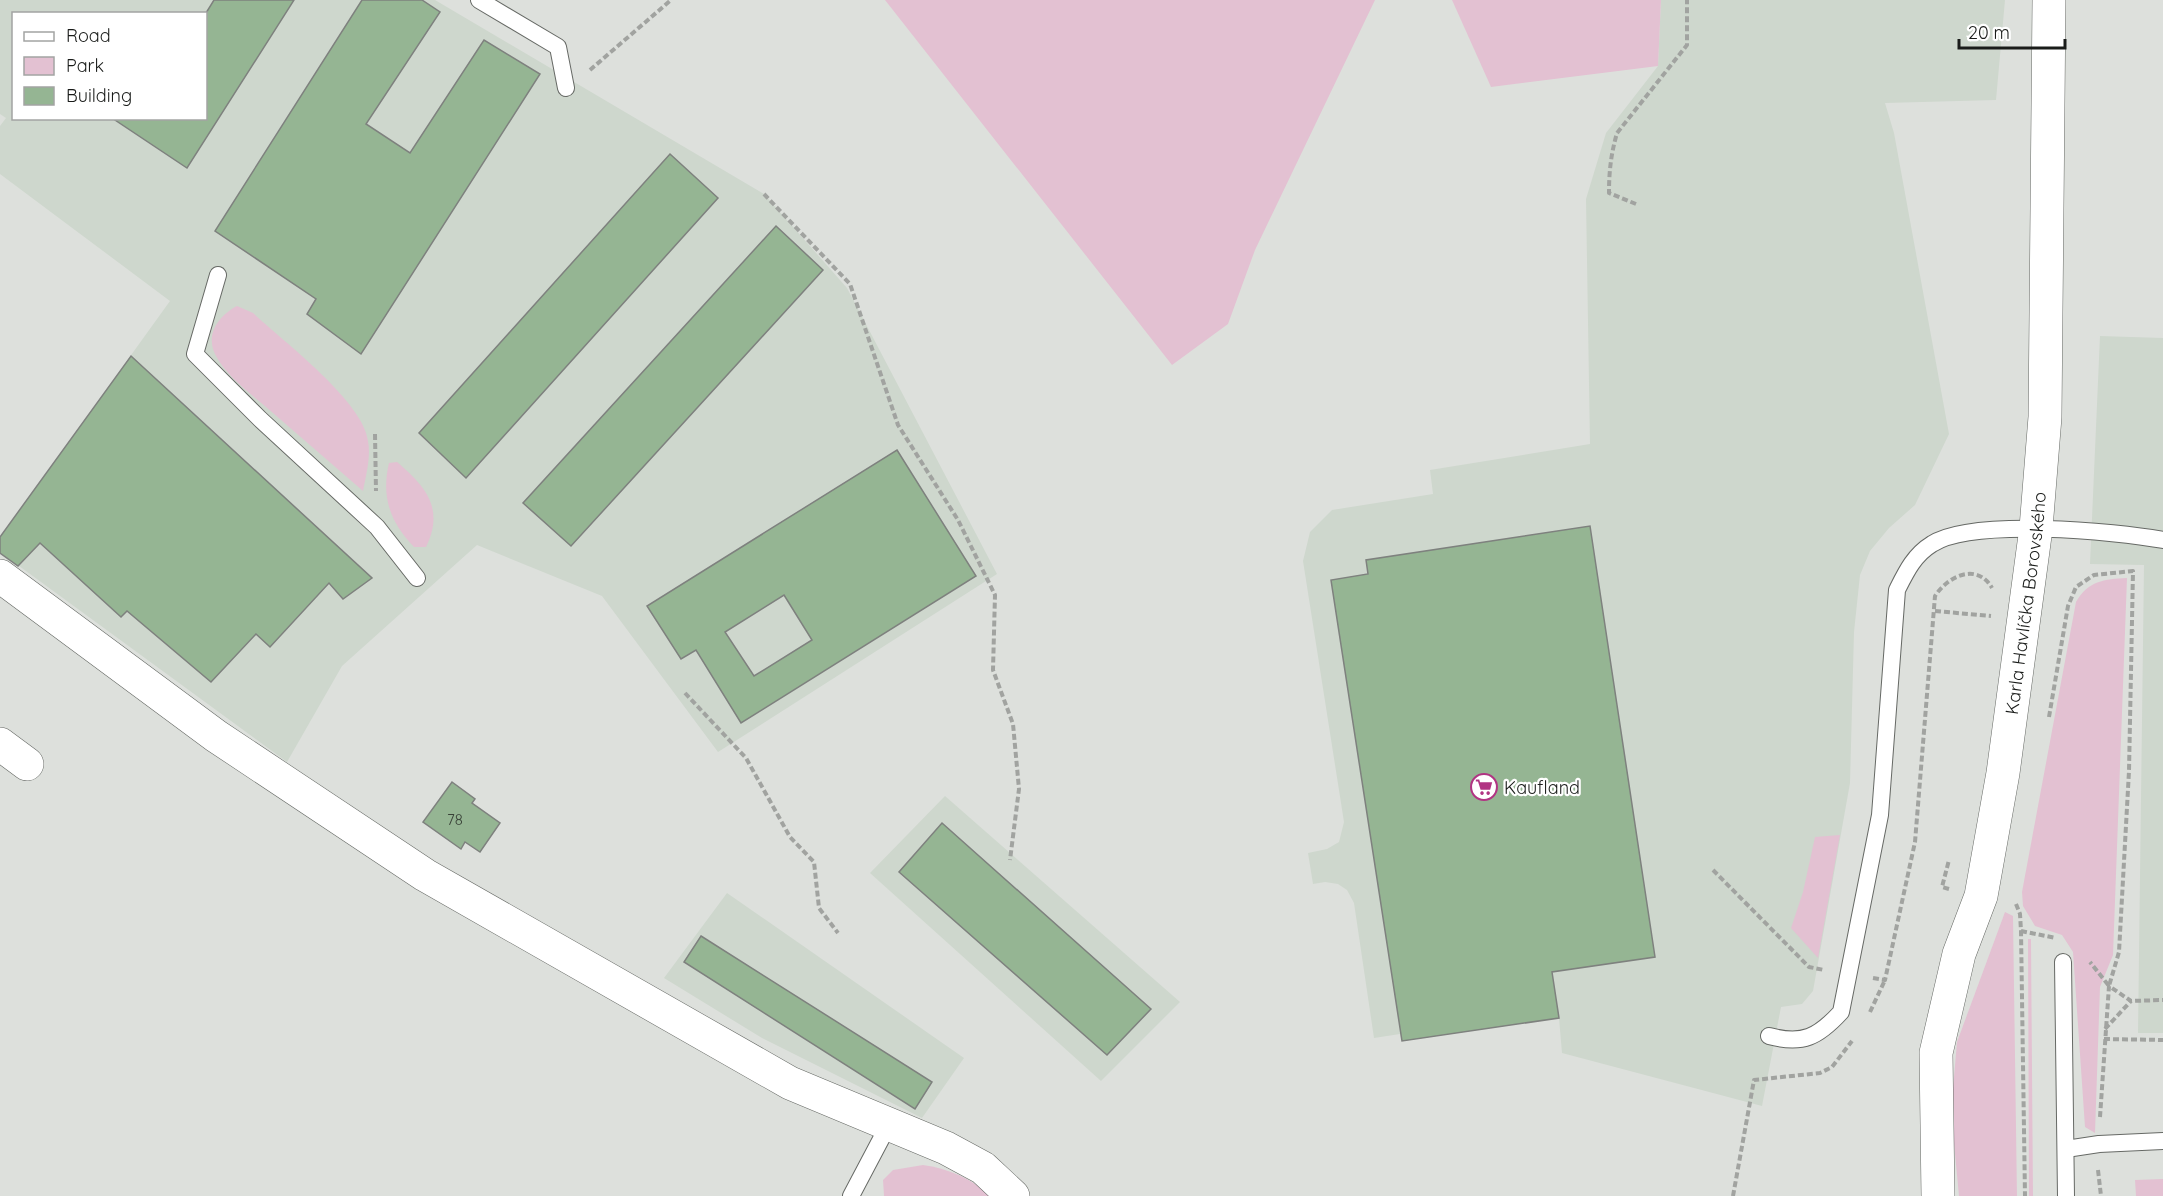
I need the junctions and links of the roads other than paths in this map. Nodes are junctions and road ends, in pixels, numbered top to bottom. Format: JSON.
{"nodes":[{"id":1,"x":479,"y":0,"type":"edge"},
{"id":2,"x":2049,"y":0,"type":"edge"},
{"id":3,"x":566,"y":88,"type":"road end"},
{"id":4,"x":218,"y":275,"type":"dead end"},
{"id":5,"x":2036,"y":528,"type":"junction"},
{"id":6,"x":2163,"y":540,"type":"edge"},
{"id":7,"x":0,"y":576,"type":"edge"},
{"id":8,"x":417,"y":578,"type":"dead end"},
{"id":9,"x":0,"y":744,"type":"edge"},
{"id":10,"x":27,"y":764,"type":"dead end"},
{"id":11,"x":2063,"y":962,"type":"dead end"},
{"id":12,"x":1769,"y":1036,"type":"dead end"},
{"id":13,"x":889,"y":1124,"type":"junction"},
{"id":14,"x":2163,"y":1141,"type":"edge"},
{"id":15,"x":2066,"y":1149,"type":"junction"},
{"id":16,"x":851,"y":1196,"type":"edge"},
{"id":17,"x":1013,"y":1196,"type":"edge"},
{"id":18,"x":1938,"y":1196,"type":"edge"},
{"id":19,"x":2066,"y":1196,"type":"edge"}],
"edges":[{"from":1,"to":3,"type":"lane"},
{"from":2,"to":5,"type":"street","name":"Karla Havlíčka Borovského"},
{"from":4,"to":8,"type":"lane"},
{"from":5,"to":6,"type":"lane"},
{"from":5,"to":12,"type":"lane"},
{"from":5,"to":18,"type":"street","name":"Karla Havlíčka Borovského"},
{"from":7,"to":13,"type":"street"},
{"from":9,"to":10,"type":"street"},
{"from":11,"to":15,"type":"lane"},
{"from":13,"to":16,"type":"lane"},
{"from":13,"to":17,"type":"street"},
{"from":14,"to":15,"type":"lane"},
{"from":15,"to":19,"type":"lane"}]}
